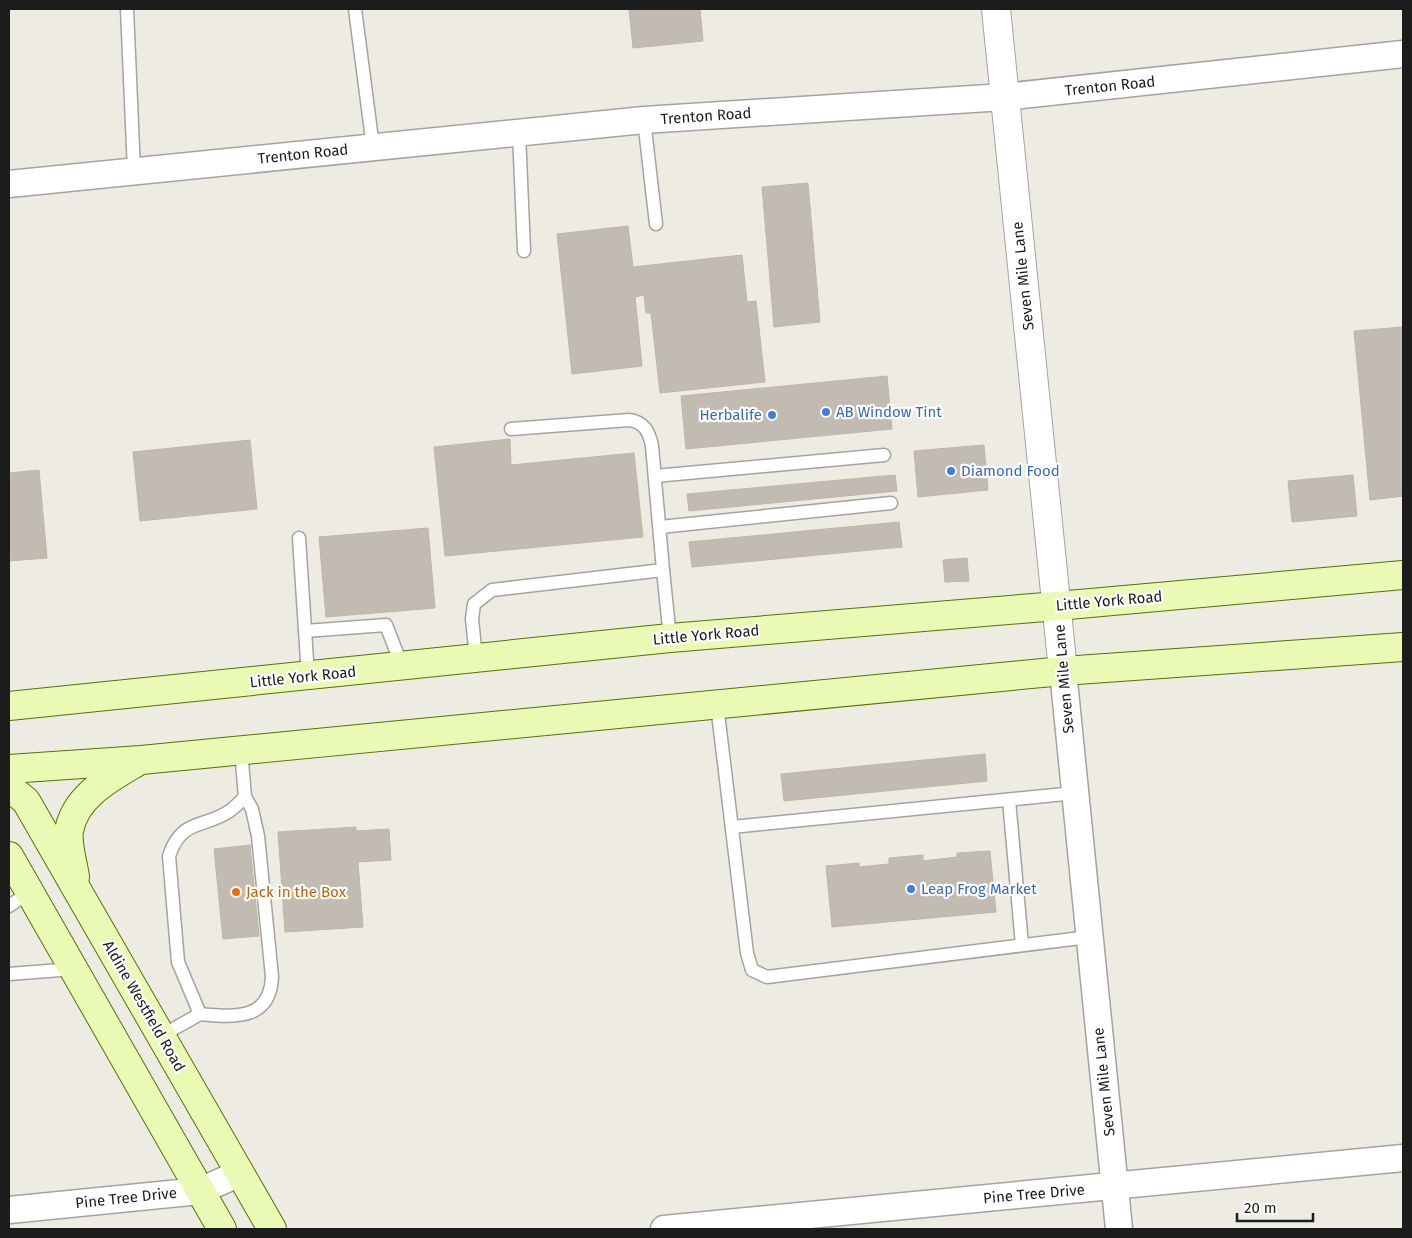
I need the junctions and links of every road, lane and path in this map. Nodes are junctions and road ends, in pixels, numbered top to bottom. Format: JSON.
{"nodes":[{"id":1,"x":127,"y":9,"type":"edge"},
{"id":2,"x":355,"y":9,"type":"edge"},
{"id":3,"x":996,"y":9,"type":"edge"},
{"id":4,"x":1403,"y":54,"type":"edge"},
{"id":5,"x":1004,"y":97,"type":"junction"},
{"id":6,"x":644,"y":120,"type":"junction"},
{"id":7,"x":519,"y":133,"type":"junction"},
{"id":8,"x":373,"y":147,"type":"junction"},
{"id":9,"x":134,"y":171,"type":"junction"},
{"id":10,"x":9,"y":184,"type":"edge"},
{"id":11,"x":656,"y":224,"type":"dead end"},
{"id":12,"x":524,"y":251,"type":"dead end"},
{"id":13,"x":511,"y":429,"type":"dead end"},
{"id":14,"x":884,"y":455,"type":"dead end"},
{"id":15,"x":655,"y":476,"type":"junction"},
{"id":16,"x":891,"y":503,"type":"dead end"},
{"id":17,"x":660,"y":527,"type":"junction"},
{"id":18,"x":299,"y":538,"type":"dead end"},
{"id":19,"x":663,"y":570,"type":"junction"},
{"id":20,"x":1403,"y":575,"type":"edge"},
{"id":21,"x":1057,"y":606,"type":"junction"},
{"id":22,"x":305,"y":631,"type":"junction"},
{"id":23,"x":670,"y":638,"type":"junction"},
{"id":24,"x":1403,"y":647,"type":"edge"},
{"id":25,"x":476,"y":658,"type":"junction"},
{"id":26,"x":402,"y":666,"type":"junction"},
{"id":27,"x":1063,"y":672,"type":"junction"},
{"id":28,"x":308,"y":676,"type":"junction"},
{"id":29,"x":717,"y":705,"type":"junction"},
{"id":30,"x":9,"y":706,"type":"edge"},
{"id":31,"x":241,"y":750,"type":"junction"},
{"id":32,"x":141,"y":760,"type":"junction"},
{"id":33,"x":9,"y":769,"type":"edge"},
{"id":34,"x":9,"y":788,"type":"edge"},
{"id":35,"x":1075,"y":793,"type":"junction"},
{"id":36,"x":245,"y":797,"type":"junction"},
{"id":37,"x":1009,"y":800,"type":"junction"},
{"id":38,"x":732,"y":827,"type":"junction"},
{"id":39,"x":9,"y":856,"type":"edge"},
{"id":40,"x":77,"y":891,"type":"junction"},
{"id":41,"x":19,"y":899,"type":"edge"},
{"id":42,"x":1089,"y":937,"type":"junction"},
{"id":43,"x":1022,"y":945,"type":"junction"},
{"id":44,"x":73,"y":969,"type":"junction"},
{"id":45,"x":9,"y":974,"type":"edge"},
{"id":46,"x":200,"y":1014,"type":"junction"},
{"id":47,"x":161,"y":1036,"type":"junction"},
{"id":48,"x":1403,"y":1158,"type":"edge"},
{"id":49,"x":240,"y":1173,"type":"junction"},
{"id":50,"x":1114,"y":1186,"type":"junction"},
{"id":51,"x":200,"y":1191,"type":"junction"},
{"id":52,"x":9,"y":1210,"type":"edge"},
{"id":53,"x":222,"y":1229,"type":"edge"},
{"id":54,"x":272,"y":1229,"type":"edge"},
{"id":55,"x":664,"y":1229,"type":"edge"},
{"id":56,"x":1119,"y":1229,"type":"edge"}],
"edges":[{"from":1,"to":9,"type":"lane"},
{"from":2,"to":8,"type":"lane"},
{"from":3,"to":5,"type":"street","name":"Seven Mile Lane"},
{"from":4,"to":5,"type":"street","name":"Trenton Road"},
{"from":5,"to":6,"type":"street","name":"Trenton Road"},
{"from":5,"to":21,"type":"street","name":"Seven Mile Lane"},
{"from":6,"to":7,"type":"street","name":"Trenton Road"},
{"from":6,"to":11,"type":"lane"},
{"from":7,"to":8,"type":"street","name":"Trenton Road"},
{"from":7,"to":12,"type":"lane"},
{"from":8,"to":9,"type":"street","name":"Trenton Road"},
{"from":9,"to":10,"type":"street","name":"Trenton Road"},
{"from":13,"to":15,"type":"lane"},
{"from":14,"to":15,"type":"lane"},
{"from":15,"to":17,"type":"lane"},
{"from":16,"to":17,"type":"lane"},
{"from":17,"to":19,"type":"lane"},
{"from":18,"to":22,"type":"lane"},
{"from":19,"to":23,"type":"lane"},
{"from":19,"to":25,"type":"lane"},
{"from":20,"to":21,"type":"main road","name":"Little York Road"},
{"from":21,"to":23,"type":"main road","name":"Little York Road"},
{"from":21,"to":27,"type":"street","name":"Seven Mile Lane"},
{"from":22,"to":26,"type":"lane"},
{"from":22,"to":28,"type":"lane"},
{"from":23,"to":25,"type":"main road","name":"Little York Road"},
{"from":24,"to":27,"type":"main road"},
{"from":25,"to":26,"type":"main road","name":"Little York Road"},
{"from":26,"to":28,"type":"main road","name":"Little York Road"},
{"from":27,"to":29,"type":"main road"},
{"from":27,"to":35,"type":"street","name":"Seven Mile Lane"},
{"from":28,"to":30,"type":"main road","name":"Little York Road"},
{"from":29,"to":31,"type":"main road"},
{"from":29,"to":38,"type":"lane"},
{"from":31,"to":32,"type":"main road"},
{"from":31,"to":36,"type":"lane"},
{"from":32,"to":33,"type":"main road"},
{"from":32,"to":40,"type":"main road"},
{"from":34,"to":40,"type":"main road","name":"Aldine Westfield Road"},
{"from":35,"to":37,"type":"lane"},
{"from":35,"to":42,"type":"street","name":"Seven Mile Lane"},
{"from":36,"to":46,"type":"lane"},
{"from":36,"to":46,"type":"lane"},
{"from":37,"to":38,"type":"lane"},
{"from":37,"to":43,"type":"lane"},
{"from":38,"to":43,"type":"lane"},
{"from":39,"to":41,"type":"main road"},
{"from":40,"to":47,"type":"main road","name":"Aldine Westfield Road"},
{"from":41,"to":44,"type":"main road"},
{"from":42,"to":43,"type":"lane"},
{"from":42,"to":50,"type":"street","name":"Seven Mile Lane"},
{"from":44,"to":45,"type":"lane"},
{"from":44,"to":51,"type":"main road"},
{"from":46,"to":47,"type":"lane"},
{"from":47,"to":49,"type":"main road","name":"Aldine Westfield Road"},
{"from":48,"to":50,"type":"street","name":"Pine Tree Drive"},
{"from":49,"to":51,"type":"street","name":"Pine Tree Drive"},
{"from":49,"to":54,"type":"main road","name":"Aldine Westfield Road"},
{"from":50,"to":55,"type":"street","name":"Pine Tree Drive"},
{"from":50,"to":56,"type":"street","name":"Seven Mile Lane"},
{"from":51,"to":52,"type":"street","name":"Pine Tree Drive"},
{"from":51,"to":53,"type":"main road"}]}
